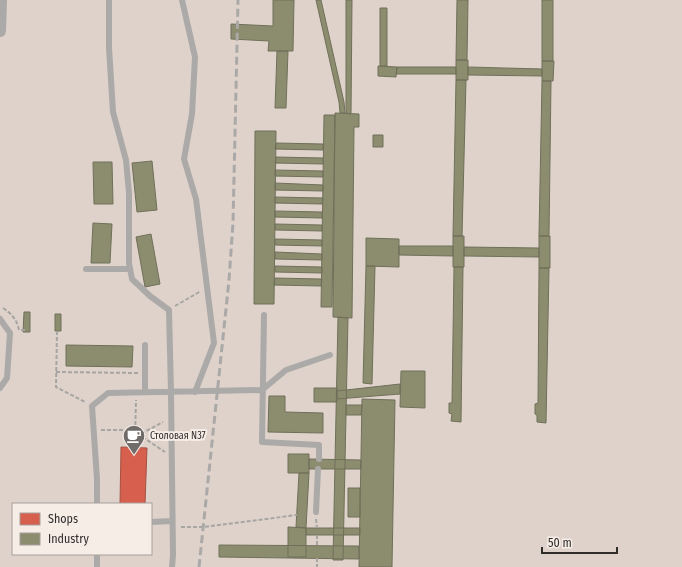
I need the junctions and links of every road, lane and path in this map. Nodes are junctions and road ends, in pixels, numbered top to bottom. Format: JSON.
{"nodes":[{"id":1,"x":0,"y":0,"type":"edge"},
{"id":2,"x":109,"y":0,"type":"edge"},
{"id":3,"x":182,"y":0,"type":"edge"},
{"id":4,"x":0,"y":31,"type":"edge"},
{"id":5,"x":86,"y":269,"type":"dead end"},
{"id":6,"x":130,"y":269,"type":"junction"},
{"id":7,"x":207,"y":288,"type":"junction"},
{"id":8,"x":176,"y":305,"type":"dead end"},
{"id":9,"x":3,"y":308,"type":"dead end"},
{"id":10,"x":264,"y":315,"type":"dead end"},
{"id":11,"x":0,"y":319,"type":"edge"},
{"id":12,"x":26,"y":330,"type":"dead end"},
{"id":13,"x":57,"y":331,"type":"dead end"},
{"id":14,"x":145,"y":345,"type":"dead end"},
{"id":15,"x":330,"y":355,"type":"dead end"},
{"id":16,"x":56,"y":372,"type":"junction"},
{"id":17,"x":145,"y":373,"type":"junction"},
{"id":18,"x":0,"y":388,"type":"edge"},
{"id":19,"x":262,"y":390,"type":"junction"},
{"id":20,"x":145,"y":392,"type":"junction"},
{"id":21,"x":171,"y":392,"type":"junction"},
{"id":22,"x":194,"y":392,"type":"junction"},
{"id":23,"x":136,"y":393,"type":"junction"},
{"id":24,"x":92,"y":406,"type":"junction"},
{"id":25,"x":171,"y":418,"type":"junction"},
{"id":26,"x":94,"y":430,"type":"junction"},
{"id":27,"x":135,"y":437,"type":"junction"},
{"id":28,"x":134,"y":448,"type":"dead end"},
{"id":29,"x":172,"y":457,"type":"junction"},
{"id":30,"x":319,"y":459,"type":"dead end"},
{"id":31,"x":318,"y":469,"type":"dead end"},
{"id":32,"x":97,"y":503,"type":"edge"},
{"id":33,"x":316,"y":512,"type":"dead end"},
{"id":34,"x":297,"y":514,"type":"dead end"},
{"id":35,"x":152,"y":522,"type":"edge"},
{"id":36,"x":172,"y":524,"type":"junction"},
{"id":37,"x":317,"y":535,"type":"dead end"},
{"id":38,"x":317,"y":546,"type":"dead end"},
{"id":39,"x":97,"y":555,"type":"edge"},
{"id":40,"x":317,"y":558,"type":"dead end"},
{"id":41,"x":97,"y":567,"type":"edge"},
{"id":42,"x":172,"y":567,"type":"edge"},
{"id":43,"x":317,"y":567,"type":"edge"}],
"edges":[{"from":1,"to":4,"type":"street"},
{"from":2,"to":6,"type":"lane"},
{"from":3,"to":7,"type":"lane"},
{"from":5,"to":6,"type":"lane"},
{"from":6,"to":21,"type":"lane"},
{"from":7,"to":8,"type":"path"},
{"from":7,"to":22,"type":"lane"},
{"from":9,"to":12,"type":"path"},
{"from":10,"to":19,"type":"lane"},
{"from":11,"to":18,"type":"lane"},
{"from":13,"to":16,"type":"path"},
{"from":14,"to":17,"type":"lane"},
{"from":15,"to":19,"type":"lane"},
{"from":16,"to":17,"type":"path"},
{"from":16,"to":24,"type":"path"},
{"from":17,"to":20,"type":"lane"},
{"from":19,"to":22,"type":"lane"},
{"from":19,"to":30,"type":"lane"},
{"from":20,"to":21,"type":"lane"},
{"from":20,"to":23,"type":"lane"},
{"from":21,"to":22,"type":"lane"},
{"from":21,"to":25,"type":"lane"},
{"from":23,"to":24,"type":"lane"},
{"from":23,"to":27,"type":"path"},
{"from":24,"to":26,"type":"lane"},
{"from":25,"to":27,"type":"path"},
{"from":25,"to":29,"type":"lane"},
{"from":26,"to":27,"type":"path"},
{"from":26,"to":32,"type":"lane"},
{"from":27,"to":28,"type":"path"},
{"from":27,"to":29,"type":"path"},
{"from":29,"to":36,"type":"lane"},
{"from":31,"to":33,"type":"lane"},
{"from":34,"to":36,"type":"path"},
{"from":35,"to":36,"type":"lane"},
{"from":36,"to":42,"type":"lane"},
{"from":37,"to":38,"type":"path"},
{"from":39,"to":41,"type":"lane"},
{"from":40,"to":43,"type":"path"}]}
